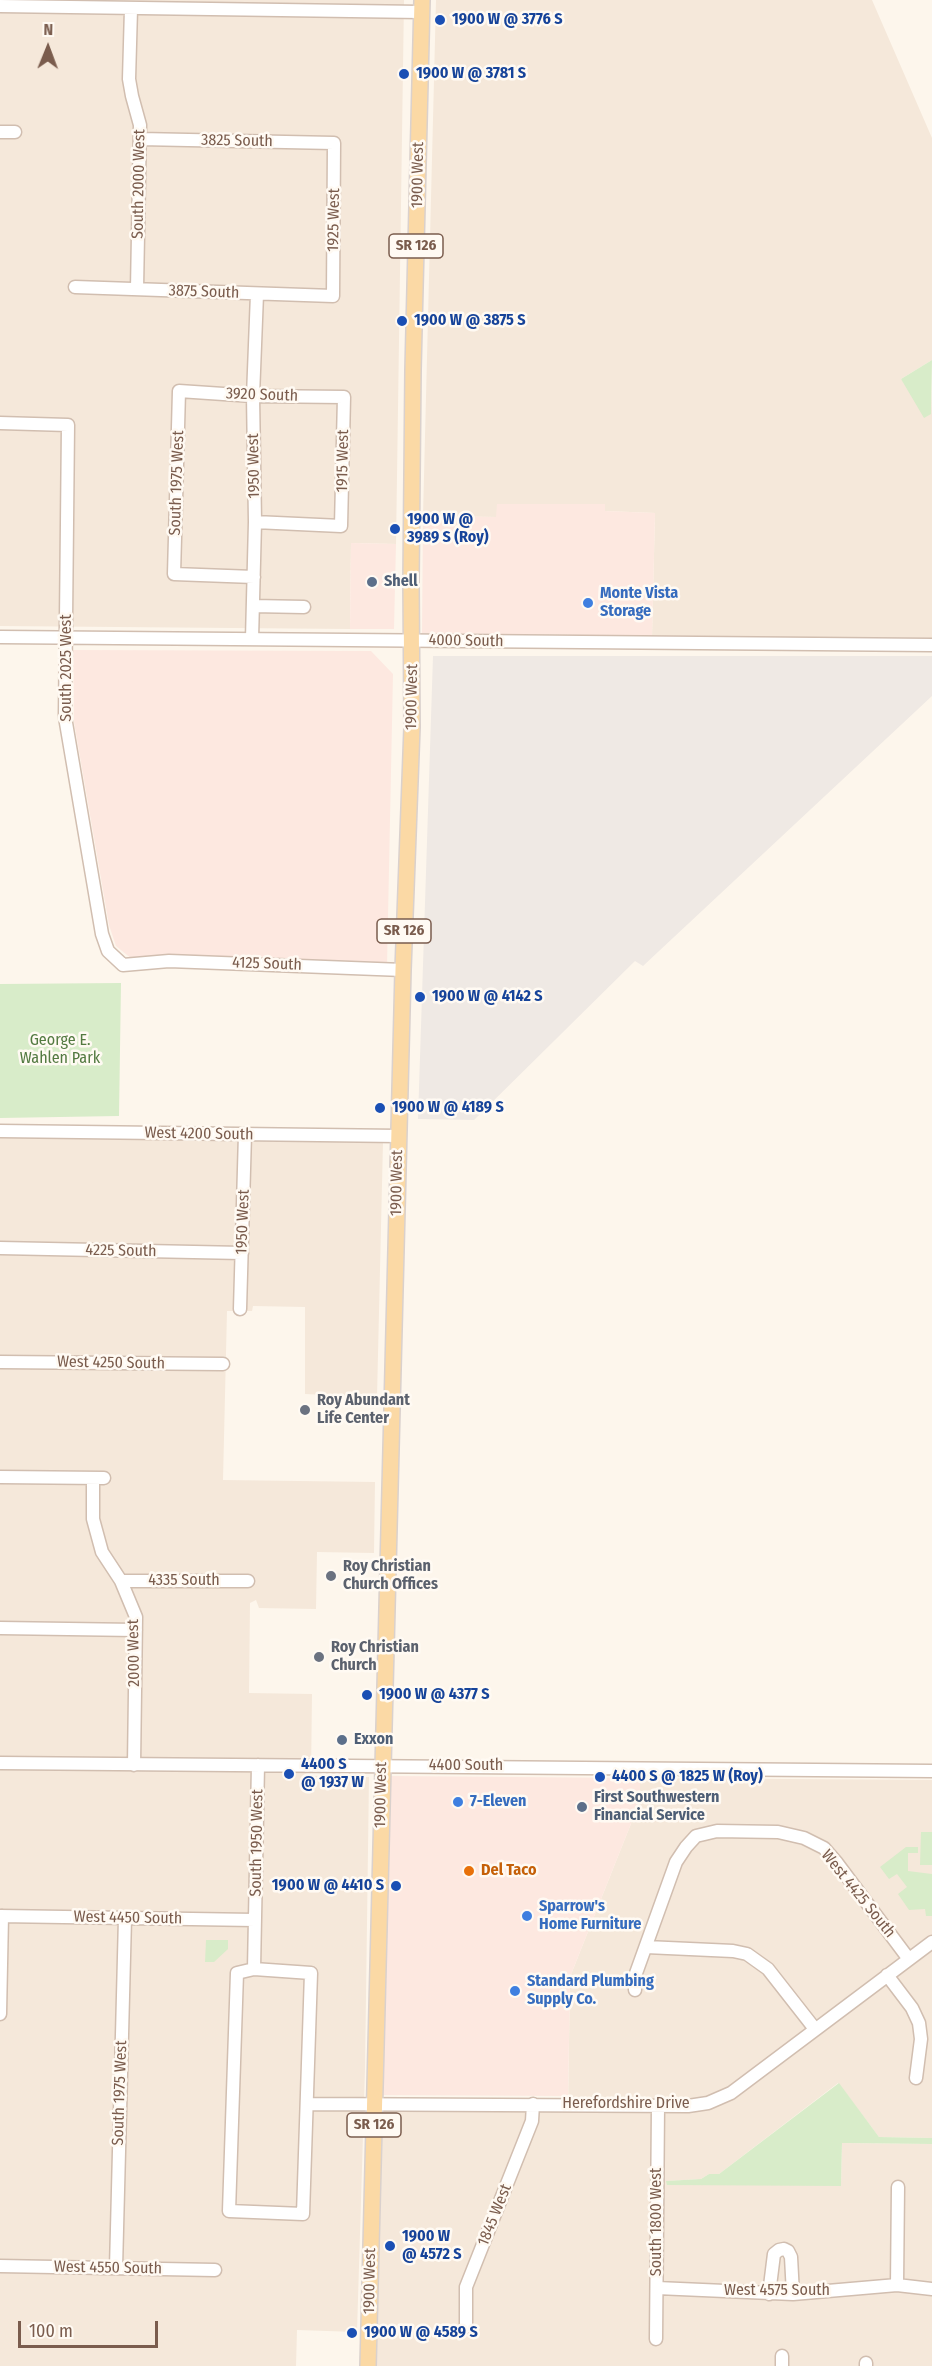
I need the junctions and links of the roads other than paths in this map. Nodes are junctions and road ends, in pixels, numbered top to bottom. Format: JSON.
{"nodes":[{"id":1,"x":84,"y":4,"type":"edge"},
{"id":2,"x":0,"y":6,"type":"edge"},
{"id":3,"x":337,"y":6,"type":"edge"},
{"id":4,"x":421,"y":6,"type":"edge"},
{"id":5,"x":131,"y":9,"type":"junction"},
{"id":6,"x":0,"y":132,"type":"edge"},
{"id":7,"x":15,"y":132,"type":"dead end"},
{"id":8,"x":140,"y":139,"type":"junction"},
{"id":9,"x":334,"y":143,"type":"joint"},
{"id":10,"x":75,"y":287,"type":"dead end"},
{"id":11,"x":137,"y":289,"type":"junction"},
{"id":12,"x":257,"y":294,"type":"junction"},
{"id":13,"x":333,"y":296,"type":"joint"},
{"id":14,"x":179,"y":391,"type":"joint"},
{"id":15,"x":253,"y":396,"type":"junction"},
{"id":16,"x":344,"y":397,"type":"joint"},
{"id":17,"x":0,"y":423,"type":"edge"},
{"id":18,"x":255,"y":522,"type":"junction"},
{"id":19,"x":254,"y":577,"type":"junction"},
{"id":20,"x":253,"y":606,"type":"junction"},
{"id":21,"x":304,"y":607,"type":"dead end"},
{"id":22,"x":0,"y":637,"type":"edge"},
{"id":23,"x":67,"y":637,"type":"junction"},
{"id":24,"x":252,"y":639,"type":"junction"},
{"id":25,"x":412,"y":641,"type":"junction"},
{"id":26,"x":932,"y":645,"type":"edge"},
{"id":27,"x":131,"y":964,"type":"joint"},
{"id":28,"x":403,"y":970,"type":"junction"},
{"id":29,"x":0,"y":1131,"type":"edge"},
{"id":30,"x":245,"y":1134,"type":"junction"},
{"id":31,"x":399,"y":1136,"type":"junction"},
{"id":32,"x":0,"y":1248,"type":"edge"},
{"id":33,"x":242,"y":1253,"type":"junction"},
{"id":34,"x":240,"y":1309,"type":"dead end"},
{"id":35,"x":0,"y":1362,"type":"edge"},
{"id":36,"x":223,"y":1364,"type":"dead end"},
{"id":37,"x":0,"y":1477,"type":"edge"},
{"id":38,"x":121,"y":1581,"type":"junction"},
{"id":39,"x":248,"y":1581,"type":"dead end"},
{"id":40,"x":0,"y":1628,"type":"edge"},
{"id":41,"x":136,"y":1630,"type":"junction"},
{"id":42,"x":0,"y":1763,"type":"edge"},
{"id":43,"x":134,"y":1765,"type":"junction"},
{"id":44,"x":258,"y":1765,"type":"junction"},
{"id":45,"x":382,"y":1766,"type":"junction"},
{"id":46,"x":932,"y":1771,"type":"edge"},
{"id":47,"x":1,"y":1916,"type":"edge"},
{"id":48,"x":125,"y":1918,"type":"junction"},
{"id":49,"x":255,"y":1920,"type":"junction"},
{"id":50,"x":932,"y":1941,"type":"edge"},
{"id":51,"x":646,"y":1947,"type":"junction"},
{"id":52,"x":908,"y":1958,"type":"junction"},
{"id":53,"x":254,"y":1970,"type":"junction"},
{"id":54,"x":887,"y":1975,"type":"junction"},
{"id":55,"x":635,"y":1990,"type":"dead end"},
{"id":56,"x":0,"y":2014,"type":"edge"},
{"id":57,"x":815,"y":2030,"type":"junction"},
{"id":58,"x":916,"y":2078,"type":"dead end"},
{"id":59,"x":374,"y":2103,"type":"junction"},
{"id":60,"x":307,"y":2104,"type":"junction"},
{"id":61,"x":533,"y":2104,"type":"junction"},
{"id":62,"x":658,"y":2106,"type":"junction"},
{"id":63,"x":898,"y":2187,"type":"dead end"},
{"id":64,"x":0,"y":2266,"type":"edge"},
{"id":65,"x":116,"y":2268,"type":"junction"},
{"id":66,"x":215,"y":2270,"type":"dead end"},
{"id":67,"x":897,"y":2285,"type":"junction"},
{"id":68,"x":657,"y":2288,"type":"junction"},
{"id":69,"x":932,"y":2289,"type":"edge"},
{"id":70,"x":769,"y":2294,"type":"junction"},
{"id":71,"x":793,"y":2294,"type":"junction"},
{"id":72,"x":466,"y":2326,"type":"dead end"},
{"id":73,"x":656,"y":2339,"type":"dead end"},
{"id":74,"x":368,"y":2366,"type":"edge"}],
"edges":[{"from":1,"to":2,"type":"street"},
{"from":1,"to":5,"type":"street"},
{"from":3,"to":4,"type":"street"},
{"from":3,"to":5,"type":"street"},
{"from":4,"to":25,"type":"main road","name":"1900 West","number":"SR 126"},
{"from":5,"to":8,"type":"street","name":"South 2000 West"},
{"from":6,"to":7,"type":"street"},
{"from":8,"to":9,"type":"street","name":"3825 South"},
{"from":8,"to":11,"type":"street","name":"South 2000 West"},
{"from":9,"to":13,"type":"street","name":"1925 West"},
{"from":10,"to":11,"type":"street","name":"3875 South"},
{"from":11,"to":12,"type":"street","name":"3875 South"},
{"from":12,"to":13,"type":"street","name":"3875 South"},
{"from":12,"to":15,"type":"street","name":"1950 West"},
{"from":14,"to":15,"type":"street","name":"3920 South"},
{"from":14,"to":19,"type":"street","name":"South 1975 West"},
{"from":15,"to":16,"type":"street","name":"3920 South"},
{"from":15,"to":18,"type":"street","name":"1950 West"},
{"from":16,"to":18,"type":"street","name":"1915 West"},
{"from":17,"to":23,"type":"street","name":"South 2025 West"},
{"from":18,"to":19,"type":"street","name":"1950 West"},
{"from":19,"to":20,"type":"street","name":"1950 West"},
{"from":20,"to":21,"type":"street"},
{"from":20,"to":24,"type":"street","name":"1950 West"},
{"from":22,"to":23,"type":"street","name":"4000 South"},
{"from":23,"to":24,"type":"street","name":"4000 South"},
{"from":23,"to":27,"type":"street","name":"South 2025 West"},
{"from":24,"to":25,"type":"street","name":"4000 South"},
{"from":25,"to":26,"type":"street","name":"4000 South"},
{"from":25,"to":28,"type":"main road","name":"1900 West","number":"SR 126"},
{"from":27,"to":28,"type":"street","name":"4125 South"},
{"from":28,"to":31,"type":"main road","name":"1900 West","number":"SR 126"},
{"from":29,"to":30,"type":"street","name":"West 4200 South"},
{"from":30,"to":31,"type":"street","name":"West 4200 South"},
{"from":30,"to":33,"type":"street","name":"1950 West"},
{"from":31,"to":45,"type":"main road","name":"1900 West","number":"SR 126"},
{"from":32,"to":33,"type":"street","name":"4225 South"},
{"from":33,"to":34,"type":"street","name":"1950 West"},
{"from":35,"to":36,"type":"street","name":"West 4250 South"},
{"from":37,"to":38,"type":"street","name":"2000 West"},
{"from":38,"to":39,"type":"street","name":"4335 South"},
{"from":38,"to":41,"type":"street","name":"2000 West"},
{"from":40,"to":41,"type":"street"},
{"from":41,"to":43,"type":"street","name":"2000 West"},
{"from":42,"to":43,"type":"street","name":"4400 South"},
{"from":43,"to":44,"type":"street","name":"4400 South"},
{"from":44,"to":45,"type":"street","name":"4400 South"},
{"from":44,"to":49,"type":"street","name":"South 1950 West"},
{"from":45,"to":46,"type":"street","name":"4400 South"},
{"from":45,"to":59,"type":"main road","name":"1900 West","number":"SR 126"},
{"from":47,"to":48,"type":"street","name":"West 4450 South"},
{"from":47,"to":56,"type":"street"},
{"from":48,"to":49,"type":"street","name":"West 4450 South"},
{"from":48,"to":65,"type":"street","name":"South 1975 West"},
{"from":49,"to":53,"type":"street","name":"South 1950 West"},
{"from":50,"to":52,"type":"street","name":"Herefordshire Drive"},
{"from":51,"to":52,"type":"street","name":"West 4425 South"},
{"from":51,"to":55,"type":"street"},
{"from":51,"to":57,"type":"street"},
{"from":52,"to":54,"type":"street","name":"Herefordshire Drive"},
{"from":53,"to":60,"type":"street"},
{"from":53,"to":60,"type":"street"},
{"from":54,"to":57,"type":"street","name":"Herefordshire Drive"},
{"from":54,"to":58,"type":"street"},
{"from":57,"to":62,"type":"street","name":"Herefordshire Drive"},
{"from":59,"to":60,"type":"street","name":"Herefordshire Drive"},
{"from":59,"to":61,"type":"street","name":"Herefordshire Drive"},
{"from":59,"to":74,"type":"main road","name":"1900 West","number":"SR 126"},
{"from":61,"to":62,"type":"street","name":"Herefordshire Drive"},
{"from":61,"to":72,"type":"street","name":"1845 West"},
{"from":62,"to":68,"type":"street","name":"South 1800 West"},
{"from":63,"to":67,"type":"street"},
{"from":64,"to":65,"type":"street","name":"West 4550 South"},
{"from":65,"to":66,"type":"street","name":"West 4550 South"},
{"from":67,"to":69,"type":"street","name":"West 4575 South"},
{"from":67,"to":71,"type":"street","name":"West 4575 South"},
{"from":68,"to":70,"type":"street","name":"West 4575 South"},
{"from":68,"to":73,"type":"street","name":"South 1800 West"},
{"from":70,"to":71,"type":"street","name":"West 4575 South"},
{"from":70,"to":71,"type":"street"}]}
